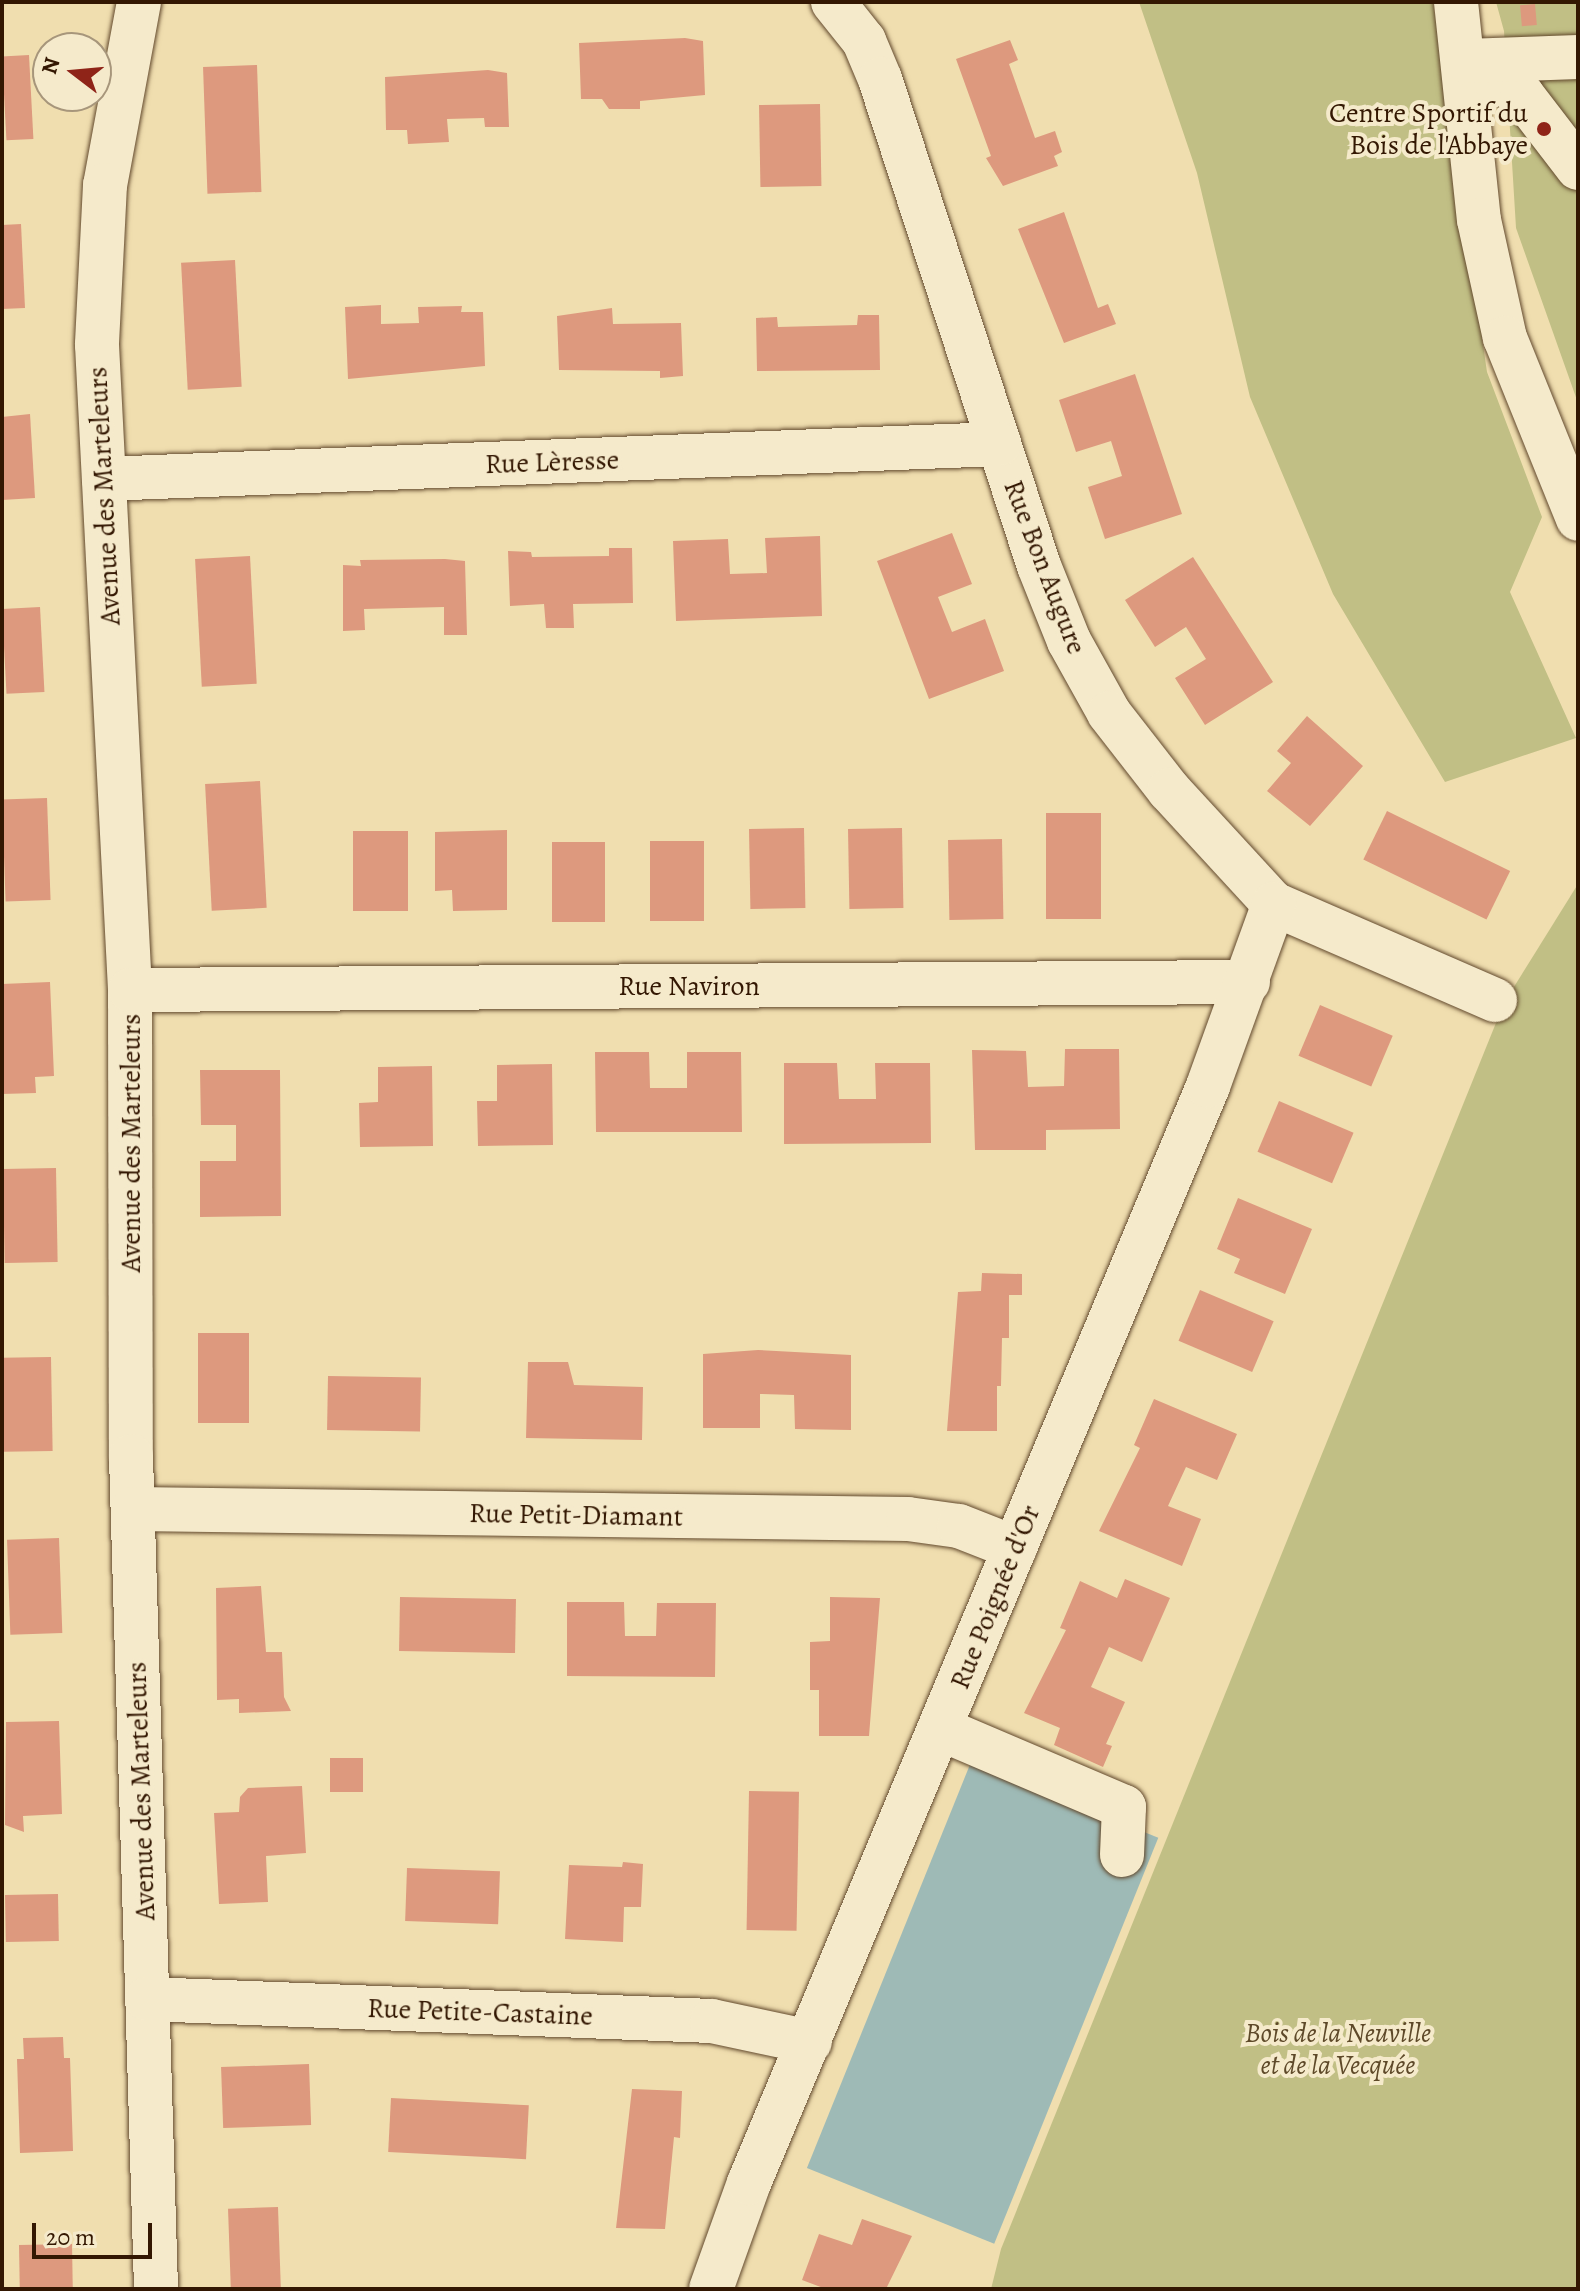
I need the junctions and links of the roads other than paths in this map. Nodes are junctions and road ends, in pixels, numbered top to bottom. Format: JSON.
{"nodes":[{"id":1,"x":139,"y":2,"type":"edge"},
{"id":2,"x":833,"y":2,"type":"edge"},
{"id":3,"x":1456,"y":2,"type":"edge"},
{"id":4,"x":1578,"y":57,"type":"edge"},
{"id":5,"x":1466,"y":61,"type":"junction"},
{"id":6,"x":1578,"y":168,"type":"edge"},
{"id":7,"x":999,"y":444,"type":"junction"},
{"id":8,"x":104,"y":479,"type":"junction"},
{"id":9,"x":1578,"y":519,"type":"edge"},
{"id":10,"x":1274,"y":904,"type":"junction"},
{"id":11,"x":1248,"y":982,"type":"junction"},
{"id":12,"x":130,"y":990,"type":"junction"},
{"id":13,"x":1495,"y":1000,"type":"dead end"},
{"id":14,"x":133,"y":1509,"type":"junction"},
{"id":15,"x":1015,"y":1548,"type":"junction"},
{"id":16,"x":941,"y":1729,"type":"junction"},
{"id":17,"x":1122,"y":1855,"type":"dead end"},
{"id":18,"x":147,"y":1999,"type":"junction"},
{"id":19,"x":810,"y":2042,"type":"junction"},
{"id":20,"x":156,"y":2289,"type":"edge"},
{"id":21,"x":711,"y":2289,"type":"edge"}],
"edges":[{"from":1,"to":8,"type":"street","name":"Avenue des Marteleurs"},
{"from":2,"to":7,"type":"street","name":"Rue Bon Augure"},
{"from":3,"to":5,"type":"street"},
{"from":4,"to":5,"type":"street"},
{"from":5,"to":6,"type":"street"},
{"from":5,"to":9,"type":"street"},
{"from":7,"to":8,"type":"street","name":"Rue Lèresse"},
{"from":7,"to":10,"type":"street","name":"Rue Bon Augure"},
{"from":8,"to":12,"type":"street","name":"Avenue des Marteleurs"},
{"from":10,"to":11,"type":"street","name":"Rue Poignée d'Or"},
{"from":10,"to":13,"type":"street","name":"Rue Bon Augure"},
{"from":11,"to":12,"type":"street","name":"Rue Naviron"},
{"from":11,"to":15,"type":"street","name":"Rue Poignée d'Or"},
{"from":12,"to":14,"type":"street","name":"Avenue des Marteleurs"},
{"from":14,"to":15,"type":"street","name":"Rue Petit-Diamant"},
{"from":14,"to":18,"type":"street","name":"Avenue des Marteleurs"},
{"from":15,"to":16,"type":"street","name":"Rue Poignée d'Or"},
{"from":16,"to":17,"type":"street"},
{"from":16,"to":19,"type":"street","name":"Rue Poignée d'Or"},
{"from":18,"to":19,"type":"street","name":"Rue Petite-Castaine"},
{"from":18,"to":20,"type":"street","name":"Avenue des Marteleurs"},
{"from":19,"to":21,"type":"street","name":"Rue Poignée d'Or"}]}
